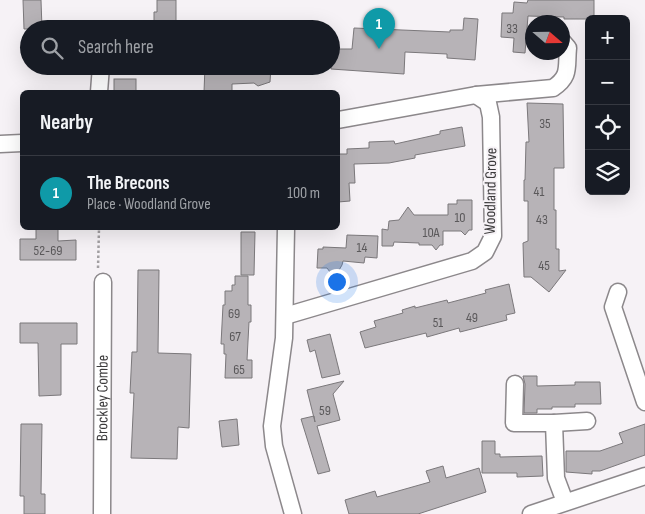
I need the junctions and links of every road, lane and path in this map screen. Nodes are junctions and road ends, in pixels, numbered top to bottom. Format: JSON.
{"nodes":[{"id":1,"x":567,"y":60,"type":"edge"},
{"id":2,"x":100,"y":75,"type":"edge"},
{"id":3,"x":99,"y":90,"type":"edge"},
{"id":4,"x":476,"y":96,"type":"junction"},
{"id":5,"x":340,"y":120,"type":"edge"},
{"id":6,"x":20,"y":143,"type":"edge"},
{"id":7,"x":0,"y":144,"type":"edge"},
{"id":8,"x":99,"y":230,"type":"edge"},
{"id":9,"x":286,"y":230,"type":"edge"},
{"id":10,"x":103,"y":282,"type":"joint"},
{"id":11,"x":618,"y":292,"type":"dead end"},
{"id":12,"x":285,"y":316,"type":"junction"},
{"id":13,"x":515,"y":384,"type":"dead end"},
{"id":14,"x":645,"y":402,"type":"edge"},
{"id":15,"x":587,"y":421,"type":"dead end"},
{"id":16,"x":554,"y":423,"type":"junction"},
{"id":17,"x":645,"y":476,"type":"edge"},
{"id":18,"x":565,"y":502,"type":"junction"},
{"id":19,"x":102,"y":514,"type":"edge"},
{"id":20,"x":293,"y":514,"type":"edge"},
{"id":21,"x":531,"y":514,"type":"edge"}],
"edges":[{"from":1,"to":4,"type":"street"},
{"from":2,"to":3,"type":"street"},
{"from":4,"to":5,"type":"street"},
{"from":4,"to":12,"type":"street","name":"Woodland Grove"},
{"from":6,"to":7,"type":"street"},
{"from":8,"to":10,"type":"path"},
{"from":9,"to":12,"type":"street"},
{"from":10,"to":19,"type":"street","name":"Brockley Combe"},
{"from":11,"to":14,"type":"street"},
{"from":12,"to":20,"type":"street"},
{"from":13,"to":16,"type":"street"},
{"from":15,"to":16,"type":"street"},
{"from":16,"to":18,"type":"street"},
{"from":17,"to":18,"type":"street"},
{"from":18,"to":21,"type":"street"}]}
